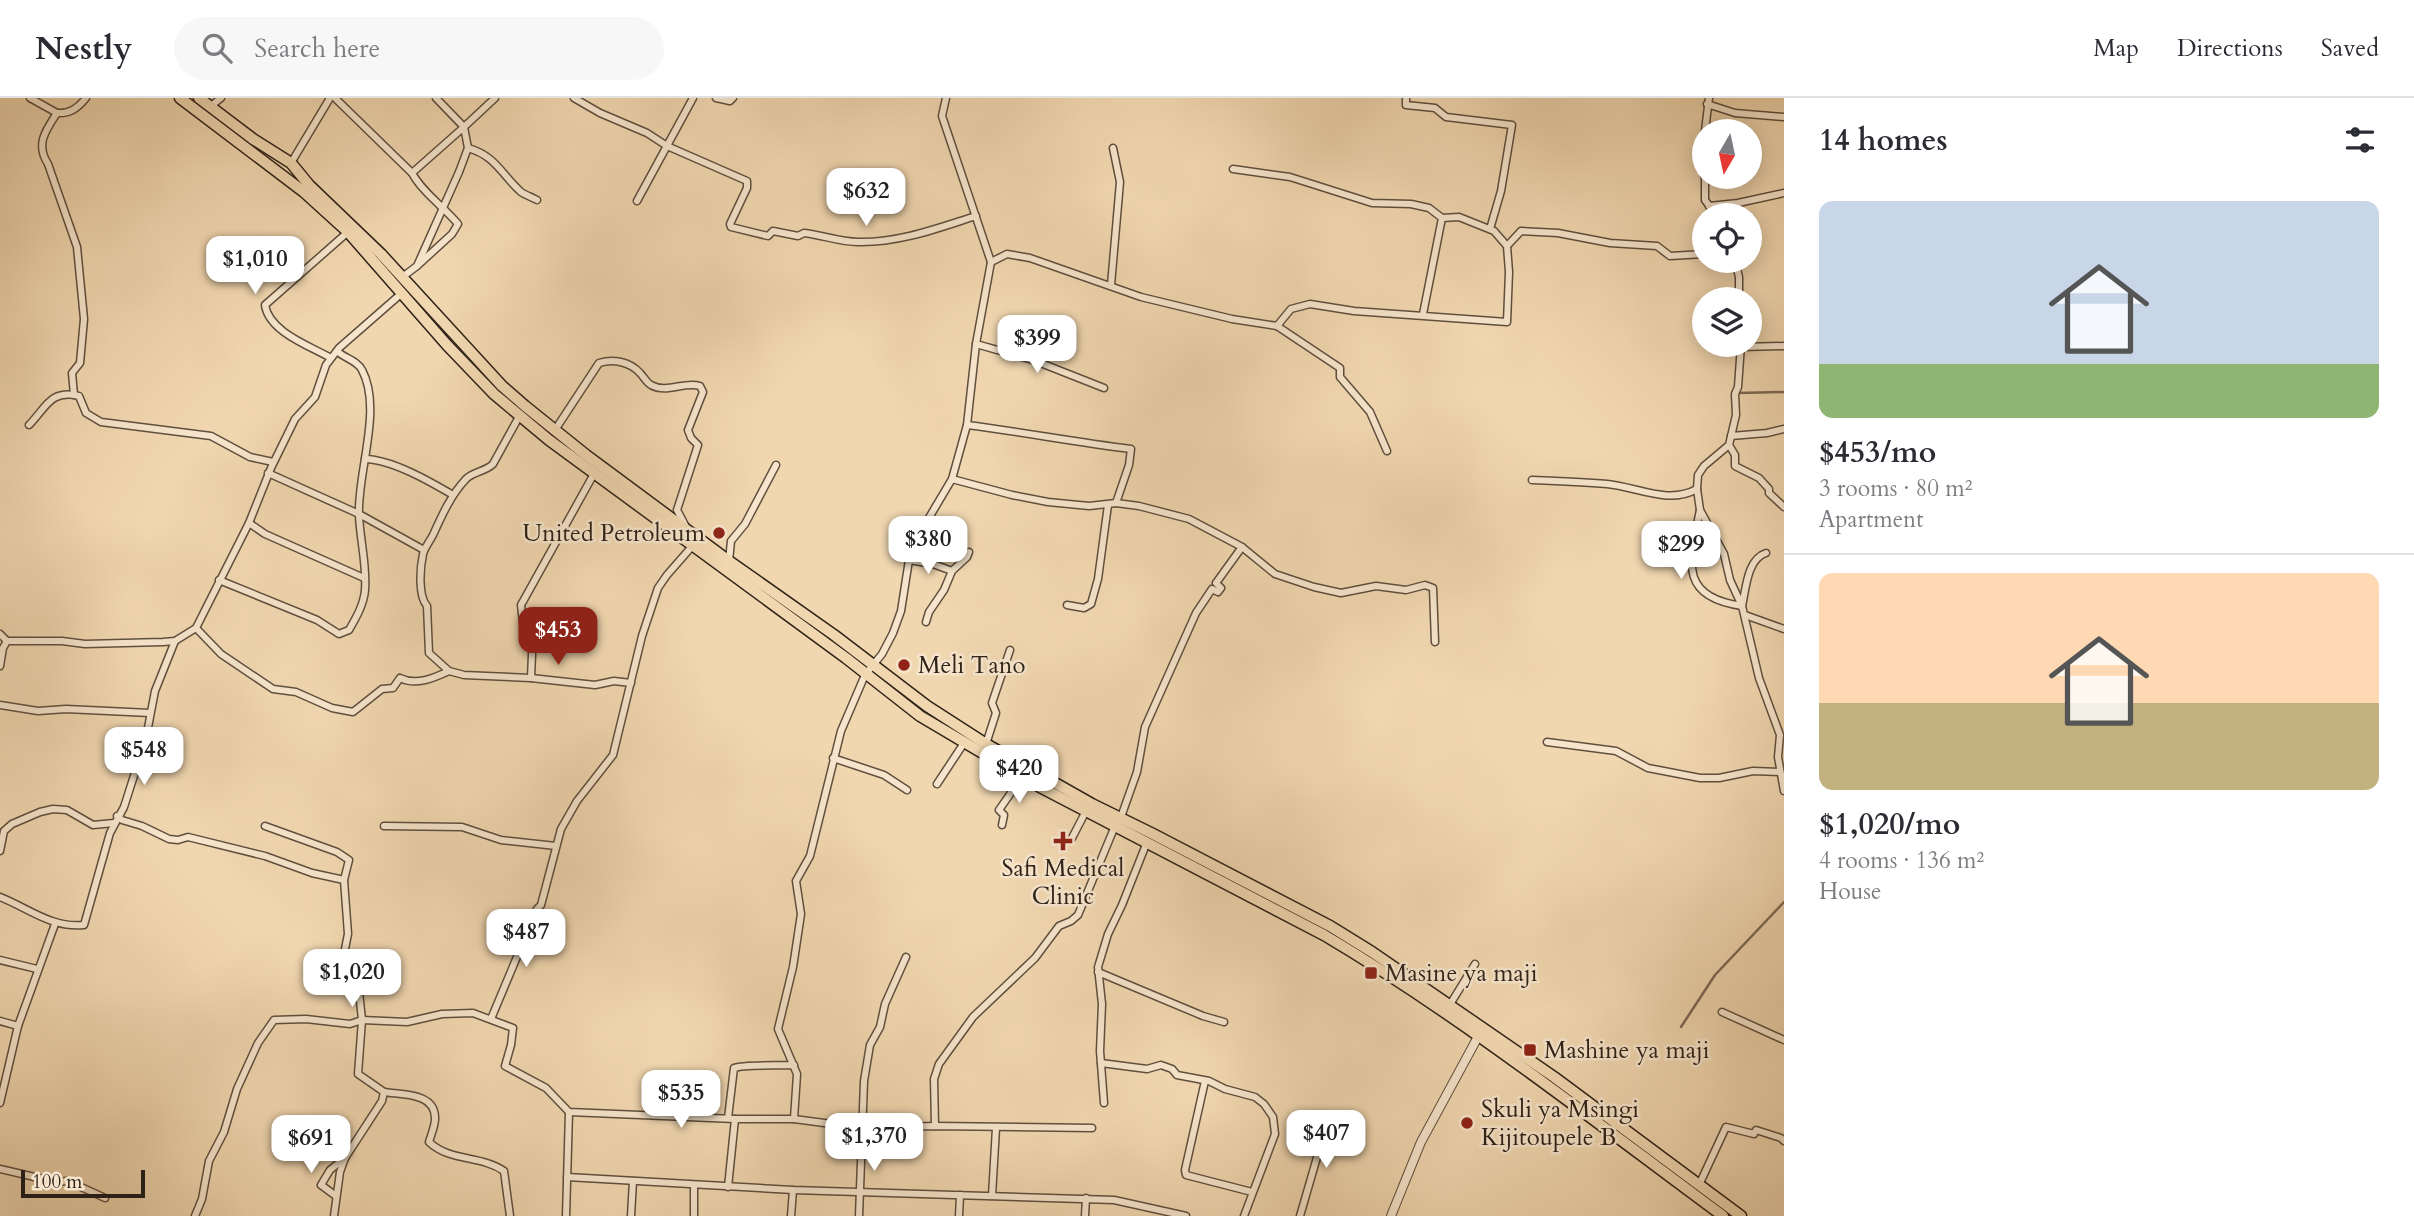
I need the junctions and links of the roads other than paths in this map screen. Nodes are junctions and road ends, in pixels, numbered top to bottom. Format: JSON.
{"nodes":[{"id":1,"x":30,"y":98,"type":"edge"},
{"id":2,"x":86,"y":98,"type":"edge"},
{"id":3,"x":180,"y":98,"type":"edge"},
{"id":4,"x":199,"y":98,"type":"edge"},
{"id":5,"x":220,"y":98,"type":"edge"},
{"id":6,"x":333,"y":98,"type":"edge"},
{"id":7,"x":436,"y":98,"type":"edge"},
{"id":8,"x":495,"y":98,"type":"edge"},
{"id":9,"x":693,"y":98,"type":"edge"},
{"id":10,"x":716,"y":98,"type":"edge"},
{"id":11,"x":733,"y":98,"type":"edge"},
{"id":12,"x":946,"y":98,"type":"edge"},
{"id":13,"x":1406,"y":98,"type":"edge"},
{"id":14,"x":577,"y":99,"type":"edge"},
{"id":15,"x":1708,"y":101,"type":"edge"},
{"id":16,"x":211,"y":106,"type":"junction"},
{"id":17,"x":57,"y":113,"type":"junction"},
{"id":18,"x":1784,"y":117,"type":"edge"},
{"id":19,"x":1706,"y":119,"type":"edge"},
{"id":20,"x":464,"y":127,"type":"junction"},
{"id":21,"x":667,"y":146,"type":"junction"},
{"id":22,"x":468,"y":148,"type":"junction"},
{"id":23,"x":1112,"y":148,"type":"dead end"},
{"id":24,"x":290,"y":163,"type":"junction"},
{"id":25,"x":1233,"y":169,"type":"dead end"},
{"id":26,"x":412,"y":173,"type":"junction"},
{"id":27,"x":1784,"y":193,"type":"edge"},
{"id":28,"x":537,"y":200,"type":"dead end"},
{"id":29,"x":637,"y":201,"type":"dead end"},
{"id":30,"x":1738,"y":203,"type":"edge"},
{"id":31,"x":444,"y":207,"type":"junction"},
{"id":32,"x":976,"y":216,"type":"junction"},
{"id":33,"x":1443,"y":218,"type":"junction"},
{"id":34,"x":1490,"y":229,"type":"junction"},
{"id":35,"x":348,"y":232,"type":"junction"},
{"id":36,"x":1507,"y":246,"type":"junction"},
{"id":37,"x":1692,"y":255,"type":"edge"},
{"id":38,"x":991,"y":262,"type":"junction"},
{"id":39,"x":417,"y":266,"type":"junction"},
{"id":40,"x":398,"y":280,"type":"junction"},
{"id":41,"x":1111,"y":285,"type":"junction"},
{"id":42,"x":402,"y":293,"type":"junction"},
{"id":43,"x":1423,"y":314,"type":"junction"},
{"id":44,"x":1277,"y":326,"type":"junction"},
{"id":45,"x":976,"y":344,"type":"junction"},
{"id":46,"x":1762,"y":346,"type":"edge"},
{"id":47,"x":1784,"y":346,"type":"edge"},
{"id":48,"x":337,"y":351,"type":"junction"},
{"id":49,"x":1740,"y":357,"type":"edge"},
{"id":50,"x":331,"y":358,"type":"junction"},
{"id":51,"x":1104,"y":388,"type":"dead end"},
{"id":52,"x":74,"y":395,"type":"junction"},
{"id":53,"x":520,"y":415,"type":"junction"},
{"id":54,"x":29,"y":425,"type":"dead end"},
{"id":55,"x":967,"y":425,"type":"junction"},
{"id":56,"x":1784,"y":429,"type":"edge"},
{"id":57,"x":555,"y":430,"type":"junction"},
{"id":58,"x":1731,"y":436,"type":"junction"},
{"id":59,"x":1729,"y":444,"type":"junction"},
{"id":60,"x":1387,"y":451,"type":"dead end"},
{"id":61,"x":365,"y":458,"type":"junction"},
{"id":62,"x":273,"y":462,"type":"junction"},
{"id":63,"x":776,"y":465,"type":"dead end"},
{"id":64,"x":595,"y":472,"type":"junction"},
{"id":65,"x":268,"y":473,"type":"junction"},
{"id":66,"x":952,"y":479,"type":"junction"},
{"id":67,"x":1532,"y":480,"type":"dead end"},
{"id":68,"x":1697,"y":489,"type":"junction"},
{"id":69,"x":453,"y":495,"type":"junction"},
{"id":70,"x":1112,"y":504,"type":"junction"},
{"id":71,"x":1784,"y":507,"type":"edge"},
{"id":72,"x":1700,"y":510,"type":"junction"},
{"id":73,"x":359,"y":514,"type":"junction"},
{"id":74,"x":249,"y":523,"type":"junction"},
{"id":75,"x":686,"y":528,"type":"junction"},
{"id":76,"x":696,"y":542,"type":"junction"},
{"id":77,"x":1242,"y":547,"type":"junction"},
{"id":78,"x":424,"y":550,"type":"junction"},
{"id":79,"x":969,"y":552,"type":"dead end"},
{"id":80,"x":1766,"y":553,"type":"dead end"},
{"id":81,"x":909,"y":560,"type":"junction"},
{"id":82,"x":729,"y":561,"type":"junction"},
{"id":83,"x":953,"y":571,"type":"junction"},
{"id":84,"x":364,"y":578,"type":"junction"},
{"id":85,"x":219,"y":580,"type":"junction"},
{"id":86,"x":1067,"y":605,"type":"dead end"},
{"id":87,"x":1742,"y":606,"type":"junction"},
{"id":88,"x":1745,"y":615,"type":"junction"},
{"id":89,"x":926,"y":622,"type":"dead end"},
{"id":90,"x":196,"y":628,"type":"junction"},
{"id":91,"x":1784,"y":629,"type":"edge"},
{"id":92,"x":0,"y":634,"type":"edge"},
{"id":93,"x":7,"y":641,"type":"junction"},
{"id":94,"x":176,"y":641,"type":"junction"},
{"id":95,"x":1435,"y":642,"type":"dead end"},
{"id":96,"x":1010,"y":650,"type":"dead end"},
{"id":97,"x":874,"y":665,"type":"junction"},
{"id":98,"x":0,"y":666,"type":"edge"},
{"id":99,"x":449,"y":671,"type":"junction"},
{"id":100,"x":865,"y":675,"type":"junction"},
{"id":101,"x":531,"y":678,"type":"junction"},
{"id":102,"x":631,"y":683,"type":"junction"},
{"id":103,"x":0,"y":705,"type":"edge"},
{"id":104,"x":150,"y":713,"type":"junction"},
{"id":105,"x":943,"y":723,"type":"junction"},
{"id":106,"x":1782,"y":734,"type":"edge"},
{"id":107,"x":964,"y":743,"type":"junction"},
{"id":108,"x":1547,"y":743,"type":"dead end"},
{"id":109,"x":986,"y":744,"type":"junction"},
{"id":110,"x":1781,"y":748,"type":"edge"},
{"id":111,"x":833,"y":758,"type":"junction"},
{"id":112,"x":1780,"y":772,"type":"junction"},
{"id":113,"x":1022,"y":777,"type":"junction"},
{"id":114,"x":937,"y":784,"type":"dead end"},
{"id":115,"x":907,"y":790,"type":"dead end"},
{"id":116,"x":1784,"y":791,"type":"edge"},
{"id":117,"x":1086,"y":811,"type":"junction"},
{"id":118,"x":117,"y":816,"type":"junction"},
{"id":119,"x":1118,"y":821,"type":"junction"},
{"id":120,"x":114,"y":823,"type":"junction"},
{"id":121,"x":1002,"y":825,"type":"dead end"},
{"id":122,"x":265,"y":826,"type":"dead end"},
{"id":123,"x":384,"y":826,"type":"dead end"},
{"id":124,"x":1072,"y":838,"type":"dead end"},
{"id":125,"x":1147,"y":842,"type":"junction"},
{"id":126,"x":556,"y":846,"type":"junction"},
{"id":127,"x":0,"y":850,"type":"edge"},
{"id":128,"x":344,"y":880,"type":"junction"},
{"id":129,"x":0,"y":897,"type":"edge"},
{"id":130,"x":55,"y":924,"type":"junction"},
{"id":131,"x":906,"y":957,"type":"dead end"},
{"id":132,"x":0,"y":960,"type":"edge"},
{"id":133,"x":1475,"y":964,"type":"dead end"},
{"id":134,"x":37,"y":969,"type":"junction"},
{"id":135,"x":1098,"y":972,"type":"junction"},
{"id":136,"x":1449,"y":1006,"type":"junction"},
{"id":137,"x":1722,"y":1012,"type":"dead end"},
{"id":138,"x":491,"y":1019,"type":"junction"},
{"id":139,"x":362,"y":1020,"type":"junction"},
{"id":140,"x":0,"y":1021,"type":"edge"},
{"id":141,"x":1224,"y":1022,"type":"dead end"},
{"id":142,"x":18,"y":1026,"type":"junction"},
{"id":143,"x":1480,"y":1032,"type":"junction"},
{"id":144,"x":1784,"y":1040,"type":"edge"},
{"id":145,"x":1101,"y":1063,"type":"junction"},
{"id":146,"x":794,"y":1065,"type":"junction"},
{"id":147,"x":1205,"y":1081,"type":"junction"},
{"id":148,"x":3,"y":1083,"type":"edge"},
{"id":149,"x":384,"y":1091,"type":"junction"},
{"id":150,"x":0,"y":1103,"type":"edge"},
{"id":151,"x":1104,"y":1103,"type":"dead end"},
{"id":152,"x":569,"y":1112,"type":"junction"},
{"id":153,"x":1329,"y":1116,"type":"dead end"},
{"id":154,"x":731,"y":1119,"type":"junction"},
{"id":155,"x":794,"y":1119,"type":"junction"},
{"id":156,"x":934,"y":1126,"type":"junction"},
{"id":157,"x":862,"y":1128,"type":"junction"},
{"id":158,"x":996,"y":1128,"type":"junction"},
{"id":159,"x":1092,"y":1128,"type":"dead end"},
{"id":160,"x":1784,"y":1141,"type":"edge"},
{"id":161,"x":345,"y":1158,"type":"junction"},
{"id":162,"x":0,"y":1169,"type":"edge"},
{"id":163,"x":567,"y":1177,"type":"junction"},
{"id":164,"x":633,"y":1181,"type":"junction"},
{"id":165,"x":694,"y":1185,"type":"junction"},
{"id":166,"x":1699,"y":1185,"type":"junction"},
{"id":167,"x":728,"y":1187,"type":"junction"},
{"id":168,"x":793,"y":1191,"type":"junction"},
{"id":169,"x":860,"y":1191,"type":"junction"},
{"id":170,"x":1252,"y":1192,"type":"junction"},
{"id":171,"x":960,"y":1195,"type":"junction"},
{"id":172,"x":336,"y":1196,"type":"junction"},
{"id":173,"x":992,"y":1196,"type":"junction"},
{"id":174,"x":105,"y":1198,"type":"dead end"},
{"id":175,"x":1086,"y":1198,"type":"junction"},
{"id":176,"x":195,"y":1216,"type":"edge"},
{"id":177,"x":334,"y":1216,"type":"edge"},
{"id":178,"x":510,"y":1216,"type":"edge"},
{"id":179,"x":566,"y":1216,"type":"edge"},
{"id":180,"x":631,"y":1216,"type":"edge"},
{"id":181,"x":694,"y":1216,"type":"edge"},
{"id":182,"x":791,"y":1216,"type":"edge"},
{"id":183,"x":859,"y":1216,"type":"edge"},
{"id":184,"x":959,"y":1216,"type":"edge"},
{"id":185,"x":1085,"y":1216,"type":"edge"},
{"id":186,"x":1186,"y":1216,"type":"edge"},
{"id":187,"x":1244,"y":1216,"type":"edge"},
{"id":188,"x":1300,"y":1216,"type":"edge"},
{"id":189,"x":1391,"y":1216,"type":"edge"},
{"id":190,"x":1723,"y":1216,"type":"edge"},
{"id":191,"x":1741,"y":1216,"type":"edge"}],
"edges":[{"from":1,"to":17,"type":"street"},
{"from":2,"to":17,"type":"street"},
{"from":3,"to":35,"type":"main road"},
{"from":4,"to":16,"type":"main road"},
{"from":5,"to":16,"type":"street"},
{"from":6,"to":24,"type":"street"},
{"from":6,"to":26,"type":"street"},
{"from":7,"to":20,"type":"street"},
{"from":8,"to":20,"type":"street"},
{"from":9,"to":21,"type":"street"},
{"from":10,"to":11,"type":"street"},
{"from":12,"to":32,"type":"street"},
{"from":13,"to":34,"type":"street"},
{"from":14,"to":21,"type":"street"},
{"from":15,"to":18,"type":"street"},
{"from":15,"to":19,"type":"street"},
{"from":16,"to":24,"type":"main road"},
{"from":17,"to":52,"type":"street"},
{"from":20,"to":22,"type":"street"},
{"from":20,"to":26,"type":"street"},
{"from":21,"to":29,"type":"street"},
{"from":21,"to":32,"type":"street"},
{"from":22,"to":28,"type":"street"},
{"from":22,"to":31,"type":"street"},
{"from":23,"to":41,"type":"street"},
{"from":24,"to":40,"type":"main road"},
{"from":25,"to":33,"type":"street"},
{"from":26,"to":31,"type":"street"},
{"from":27,"to":30,"type":"street"},
{"from":31,"to":39,"type":"street"},
{"from":31,"to":39,"type":"street"},
{"from":32,"to":38,"type":"street"},
{"from":33,"to":34,"type":"street"},
{"from":33,"to":43,"type":"street"},
{"from":34,"to":36,"type":"street"},
{"from":35,"to":40,"type":"main road"},
{"from":35,"to":50,"type":"street"},
{"from":36,"to":37,"type":"street"},
{"from":36,"to":43,"type":"street"},
{"from":38,"to":41,"type":"street"},
{"from":38,"to":45,"type":"street"},
{"from":39,"to":40,"type":"street"},
{"from":40,"to":42,"type":"main road"},
{"from":40,"to":57,"type":"main road"},
{"from":41,"to":44,"type":"street"},
{"from":42,"to":48,"type":"street"},
{"from":42,"to":53,"type":"main road"},
{"from":43,"to":44,"type":"street"},
{"from":44,"to":60,"type":"street"},
{"from":45,"to":51,"type":"street"},
{"from":45,"to":55,"type":"street"},
{"from":46,"to":47,"type":"street"},
{"from":48,"to":50,"type":"street"},
{"from":48,"to":61,"type":"street"},
{"from":49,"to":58,"type":"street"},
{"from":50,"to":62,"type":"street"},
{"from":52,"to":54,"type":"street"},
{"from":52,"to":62,"type":"street"},
{"from":53,"to":64,"type":"main road"},
{"from":53,"to":69,"type":"street"},
{"from":55,"to":66,"type":"street"},
{"from":55,"to":70,"type":"street"},
{"from":56,"to":58,"type":"street"},
{"from":57,"to":75,"type":"main road"},
{"from":57,"to":75,"type":"street"},
{"from":58,"to":59,"type":"street"},
{"from":59,"to":68,"type":"street"},
{"from":59,"to":71,"type":"street"},
{"from":61,"to":69,"type":"street"},
{"from":61,"to":73,"type":"street"},
{"from":62,"to":65,"type":"street"},
{"from":63,"to":82,"type":"street"},
{"from":64,"to":76,"type":"main road"},
{"from":64,"to":101,"type":"street"},
{"from":65,"to":73,"type":"street"},
{"from":65,"to":74,"type":"street"},
{"from":66,"to":70,"type":"street"},
{"from":66,"to":81,"type":"street"},
{"from":67,"to":68,"type":"street"},
{"from":68,"to":72,"type":"street"},
{"from":69,"to":78,"type":"street"},
{"from":70,"to":77,"type":"street"},
{"from":70,"to":86,"type":"street"},
{"from":72,"to":87,"type":"street"},
{"from":72,"to":87,"type":"street"},
{"from":73,"to":78,"type":"street"},
{"from":73,"to":84,"type":"street"},
{"from":74,"to":84,"type":"street"},
{"from":74,"to":85,"type":"street"},
{"from":75,"to":76,"type":"main road"},
{"from":76,"to":82,"type":"main road"},
{"from":76,"to":100,"type":"main road"},
{"from":76,"to":102,"type":"street"},
{"from":77,"to":95,"type":"street"},
{"from":77,"to":119,"type":"street"},
{"from":78,"to":99,"type":"street"},
{"from":79,"to":83,"type":"street"},
{"from":80,"to":87,"type":"street"},
{"from":81,"to":83,"type":"street"},
{"from":81,"to":97,"type":"street"},
{"from":82,"to":97,"type":"main road"},
{"from":83,"to":89,"type":"street"},
{"from":84,"to":85,"type":"street"},
{"from":85,"to":90,"type":"street"},
{"from":87,"to":88,"type":"street"},
{"from":88,"to":91,"type":"street"},
{"from":88,"to":106,"type":"street"},
{"from":90,"to":94,"type":"street"},
{"from":90,"to":99,"type":"street"},
{"from":92,"to":93,"type":"street"},
{"from":93,"to":94,"type":"street"},
{"from":93,"to":98,"type":"street"},
{"from":94,"to":104,"type":"street"},
{"from":96,"to":109,"type":"street"},
{"from":97,"to":100,"type":"street"},
{"from":97,"to":105,"type":"main road"},
{"from":99,"to":101,"type":"street"},
{"from":100,"to":105,"type":"main road"},
{"from":100,"to":111,"type":"street"},
{"from":101,"to":102,"type":"street"},
{"from":102,"to":126,"type":"street"},
{"from":103,"to":104,"type":"street"},
{"from":104,"to":118,"type":"street"},
{"from":105,"to":107,"type":"main road"},
{"from":105,"to":109,"type":"main road"},
{"from":106,"to":110,"type":"street"},
{"from":107,"to":113,"type":"main road"},
{"from":107,"to":114,"type":"street"},
{"from":108,"to":112,"type":"street"},
{"from":109,"to":119,"type":"main road"},
{"from":110,"to":112,"type":"street"},
{"from":111,"to":115,"type":"street"},
{"from":111,"to":146,"type":"street"},
{"from":112,"to":116,"type":"street"},
{"from":113,"to":117,"type":"main road"},
{"from":113,"to":121,"type":"street"},
{"from":117,"to":119,"type":"main road"},
{"from":117,"to":124,"type":"street"},
{"from":118,"to":120,"type":"street"},
{"from":118,"to":128,"type":"street"},
{"from":119,"to":125,"type":"main road"},
{"from":119,"to":136,"type":"main road"},
{"from":119,"to":156,"type":"street"},
{"from":120,"to":127,"type":"street"},
{"from":120,"to":130,"type":"street"},
{"from":122,"to":128,"type":"street"},
{"from":123,"to":126,"type":"street"},
{"from":125,"to":135,"type":"street"},
{"from":125,"to":143,"type":"main road"},
{"from":126,"to":138,"type":"street"},
{"from":128,"to":139,"type":"street"},
{"from":129,"to":130,"type":"street"},
{"from":130,"to":134,"type":"street"},
{"from":131,"to":157,"type":"street"},
{"from":132,"to":134,"type":"street"},
{"from":133,"to":136,"type":"street"},
{"from":134,"to":142,"type":"street"},
{"from":135,"to":141,"type":"street"},
{"from":135,"to":145,"type":"street"},
{"from":136,"to":143,"type":"main road"},
{"from":137,"to":144,"type":"street"},
{"from":138,"to":139,"type":"street"},
{"from":138,"to":152,"type":"street"},
{"from":139,"to":149,"type":"street"},
{"from":139,"to":176,"type":"street"},
{"from":140,"to":142,"type":"street"},
{"from":142,"to":148,"type":"street"},
{"from":143,"to":166,"type":"main road"},
{"from":143,"to":189,"type":"street"},
{"from":143,"to":190,"type":"main road"},
{"from":145,"to":147,"type":"street"},
{"from":145,"to":151,"type":"street"},
{"from":146,"to":154,"type":"street"},
{"from":146,"to":155,"type":"street"},
{"from":147,"to":170,"type":"street"},
{"from":147,"to":170,"type":"street"},
{"from":148,"to":150,"type":"street"},
{"from":149,"to":161,"type":"street"},
{"from":149,"to":178,"type":"street"},
{"from":152,"to":154,"type":"street"},
{"from":152,"to":163,"type":"street"},
{"from":153,"to":188,"type":"street"},
{"from":154,"to":155,"type":"street"},
{"from":154,"to":167,"type":"street"},
{"from":155,"to":157,"type":"street"},
{"from":156,"to":157,"type":"street"},
{"from":156,"to":158,"type":"street"},
{"from":157,"to":169,"type":"street"},
{"from":158,"to":159,"type":"street"},
{"from":158,"to":173,"type":"street"},
{"from":160,"to":166,"type":"street"},
{"from":161,"to":172,"type":"street"},
{"from":161,"to":172,"type":"street"},
{"from":162,"to":174,"type":"street"},
{"from":163,"to":164,"type":"street"},
{"from":163,"to":179,"type":"street"},
{"from":164,"to":165,"type":"street"},
{"from":164,"to":180,"type":"street"},
{"from":165,"to":167,"type":"street"},
{"from":165,"to":181,"type":"street"},
{"from":166,"to":191,"type":"main road"},
{"from":167,"to":168,"type":"street"},
{"from":168,"to":169,"type":"street"},
{"from":168,"to":182,"type":"street"},
{"from":169,"to":171,"type":"street"},
{"from":169,"to":183,"type":"street"},
{"from":170,"to":187,"type":"street"},
{"from":171,"to":173,"type":"street"},
{"from":171,"to":184,"type":"street"},
{"from":172,"to":177,"type":"street"},
{"from":173,"to":175,"type":"street"},
{"from":175,"to":185,"type":"street"},
{"from":175,"to":186,"type":"street"}]}
